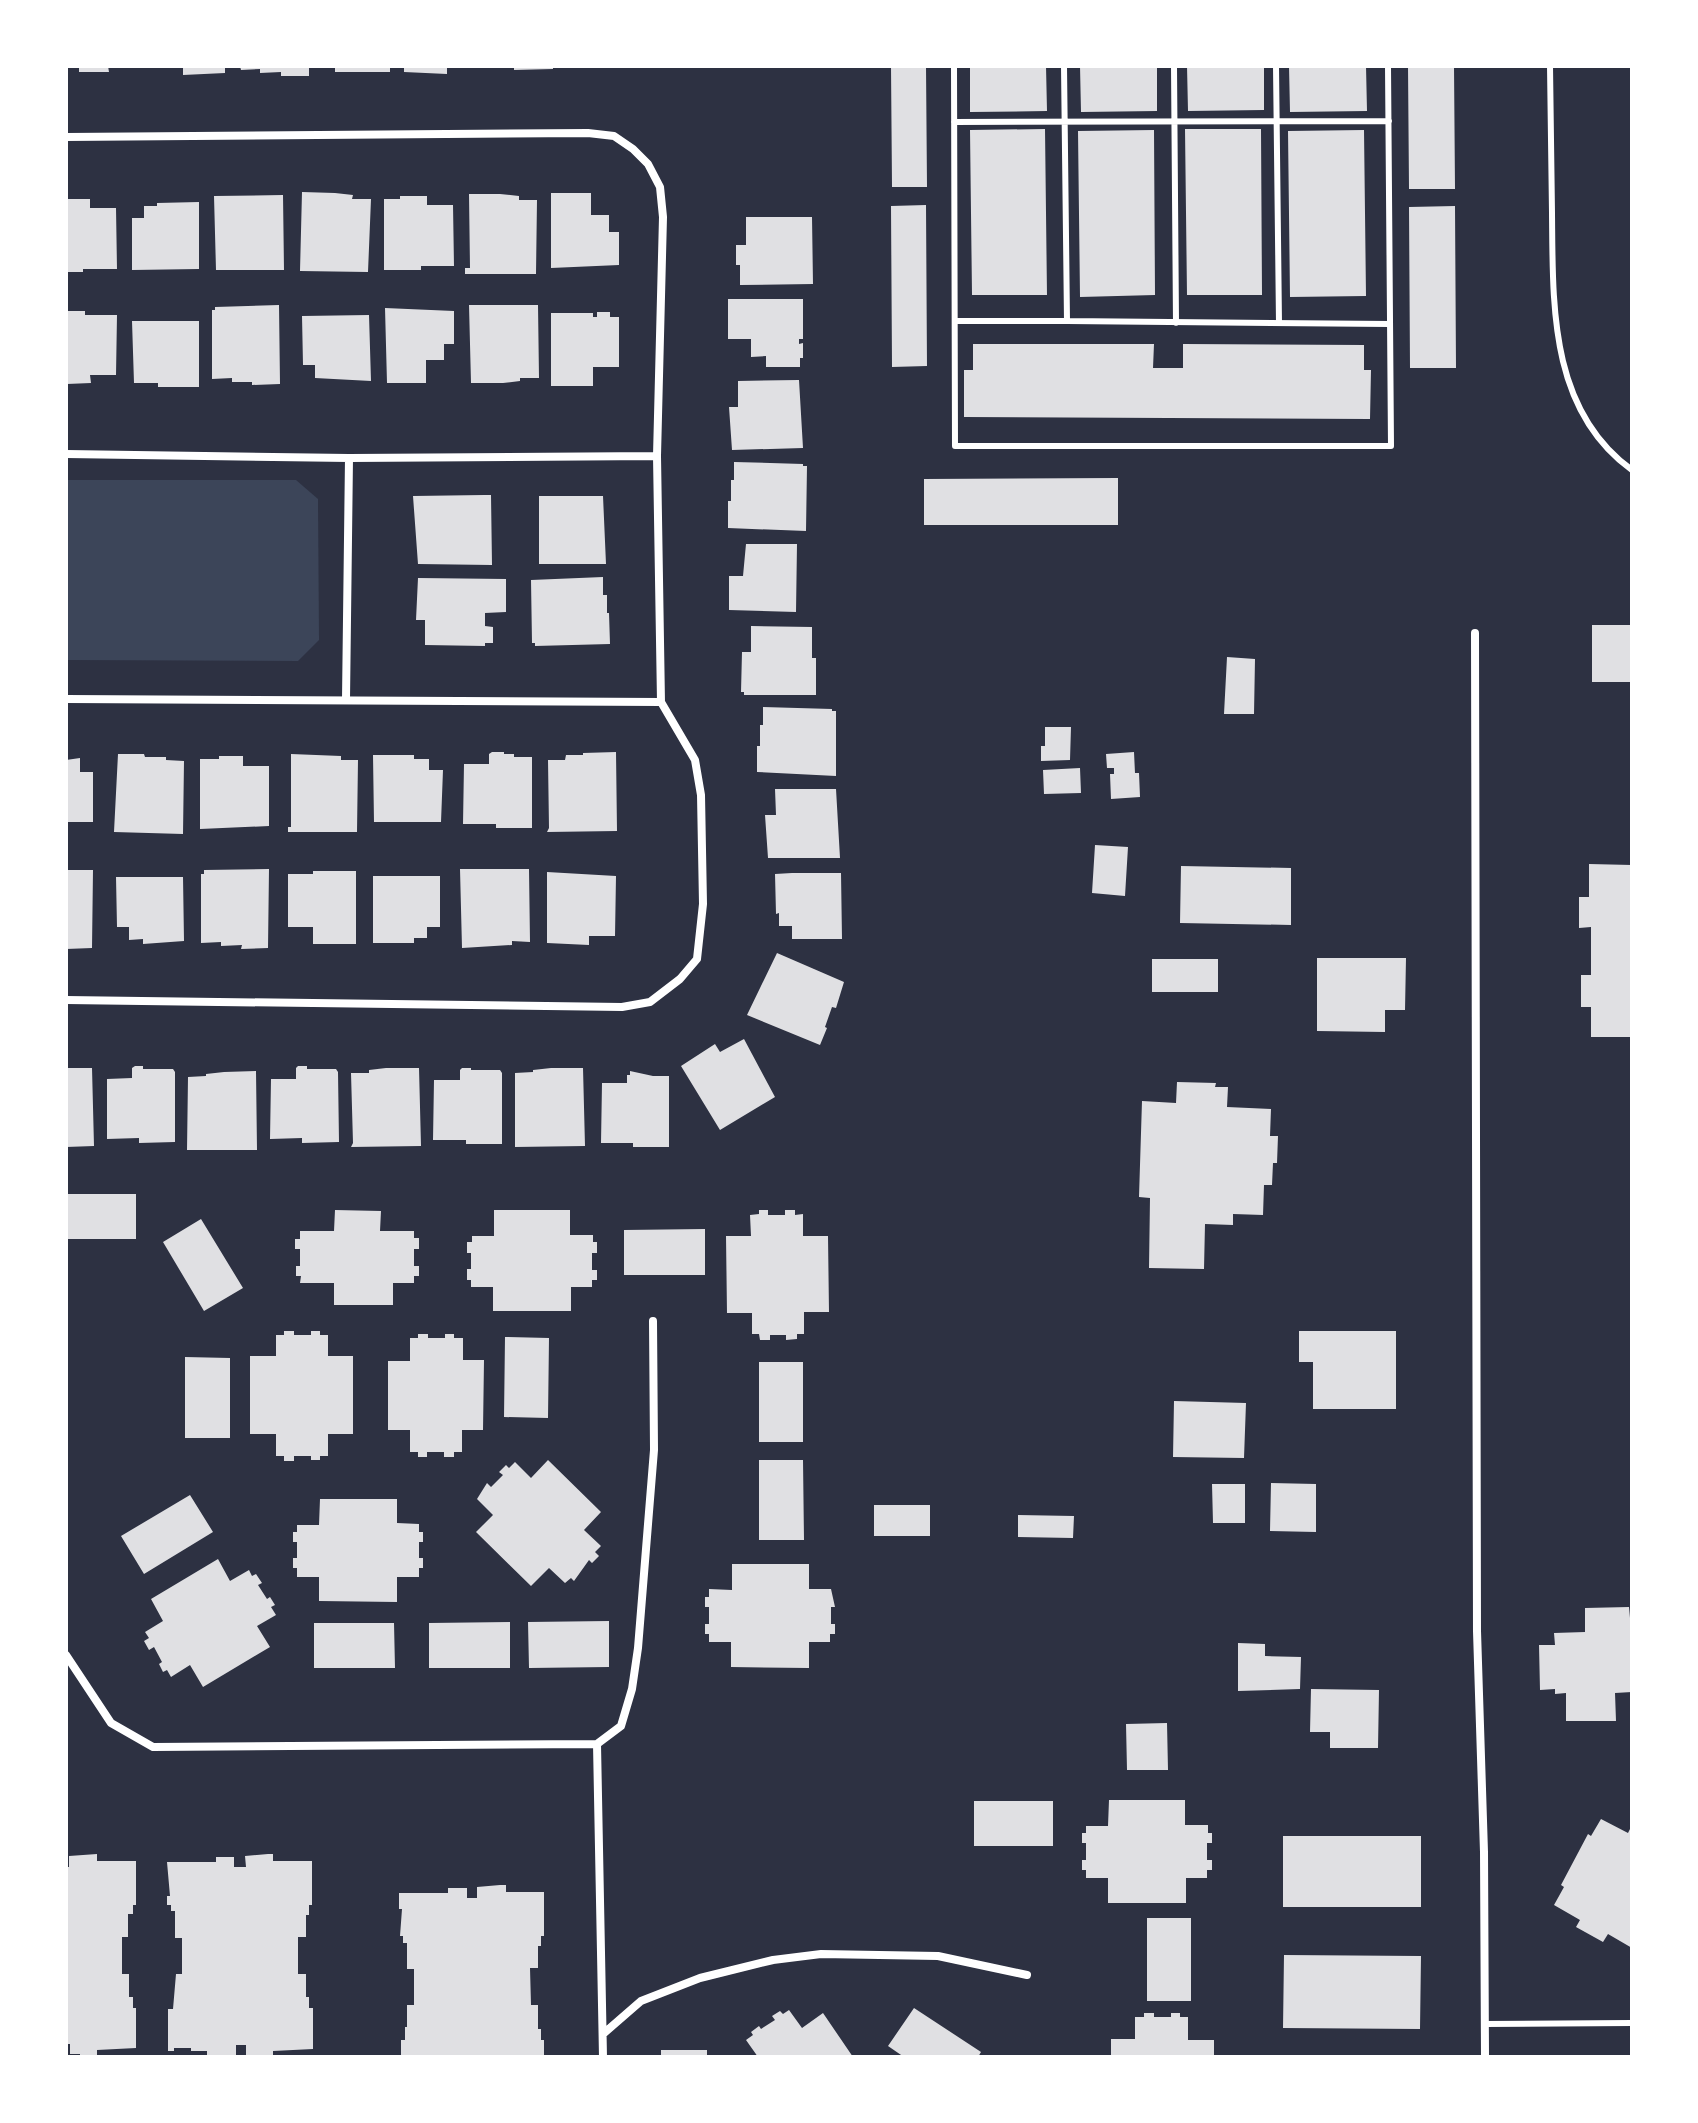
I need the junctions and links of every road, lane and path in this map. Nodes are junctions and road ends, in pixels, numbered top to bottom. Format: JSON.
{"nodes":[{"id":1,"x":954,"y":66,"type":"edge"},
{"id":2,"x":1064,"y":66,"type":"edge"},
{"id":3,"x":1174,"y":66,"type":"edge"},
{"id":4,"x":1276,"y":66,"type":"edge"},
{"id":5,"x":1388,"y":66,"type":"edge"},
{"id":6,"x":1550,"y":66,"type":"edge"},
{"id":7,"x":1064,"y":121,"type":"junction"},
{"id":8,"x":1174,"y":121,"type":"junction"},
{"id":9,"x":1277,"y":121,"type":"junction"},
{"id":10,"x":1389,"y":121,"type":"junction"},
{"id":11,"x":954,"y":122,"type":"junction"},
{"id":12,"x":66,"y":137,"type":"edge"},
{"id":13,"x":955,"y":321,"type":"junction"},
{"id":14,"x":1067,"y":321,"type":"junction"},
{"id":15,"x":1176,"y":323,"type":"junction"},
{"id":16,"x":1279,"y":323,"type":"junction"},
{"id":17,"x":1390,"y":324,"type":"junction"},
{"id":18,"x":66,"y":454,"type":"edge"},
{"id":19,"x":657,"y":456,"type":"junction"},
{"id":20,"x":349,"y":458,"type":"junction"},
{"id":21,"x":1632,"y":470,"type":"edge"},
{"id":22,"x":1475,"y":633,"type":"dead end"},
{"id":23,"x":66,"y":699,"type":"edge"},
{"id":24,"x":346,"y":700,"type":"junction"},
{"id":25,"x":661,"y":702,"type":"junction"},
{"id":26,"x":66,"y":1000,"type":"edge"},
{"id":27,"x":653,"y":1321,"type":"dead end"},
{"id":28,"x":66,"y":1655,"type":"edge"},
{"id":29,"x":597,"y":1744,"type":"junction"},
{"id":30,"x":1027,"y":1975,"type":"dead end"},
{"id":31,"x":1632,"y":2023,"type":"edge"},
{"id":32,"x":1485,"y":2024,"type":"junction"},
{"id":33,"x":603,"y":2034,"type":"junction"},
{"id":34,"x":603,"y":2057,"type":"edge"},
{"id":35,"x":1485,"y":2057,"type":"edge"}],
"edges":[{"from":1,"to":11,"type":"lane"},
{"from":2,"to":7,"type":"lane"},
{"from":3,"to":8,"type":"lane"},
{"from":4,"to":9,"type":"lane"},
{"from":5,"to":10,"type":"lane"},
{"from":6,"to":21,"type":"lane"},
{"from":7,"to":8,"type":"lane"},
{"from":7,"to":11,"type":"lane"},
{"from":7,"to":14,"type":"lane"},
{"from":8,"to":9,"type":"lane"},
{"from":8,"to":15,"type":"lane"},
{"from":9,"to":10,"type":"lane"},
{"from":9,"to":16,"type":"lane"},
{"from":10,"to":17,"type":"lane"},
{"from":11,"to":13,"type":"lane"},
{"from":12,"to":19,"type":"street"},
{"from":13,"to":14,"type":"lane"},
{"from":13,"to":17,"type":"lane"},
{"from":14,"to":15,"type":"lane"},
{"from":15,"to":16,"type":"lane"},
{"from":16,"to":17,"type":"lane"},
{"from":18,"to":20,"type":"street"},
{"from":19,"to":20,"type":"street"},
{"from":19,"to":25,"type":"street"},
{"from":20,"to":24,"type":"street"},
{"from":22,"to":32,"type":"street"},
{"from":23,"to":24,"type":"street"},
{"from":24,"to":25,"type":"street"},
{"from":25,"to":26,"type":"street"},
{"from":27,"to":29,"type":"street"},
{"from":28,"to":29,"type":"street"},
{"from":29,"to":33,"type":"street"},
{"from":30,"to":33,"type":"street"},
{"from":31,"to":32,"type":"lane"},
{"from":32,"to":35,"type":"street"},
{"from":33,"to":34,"type":"street"}]}
